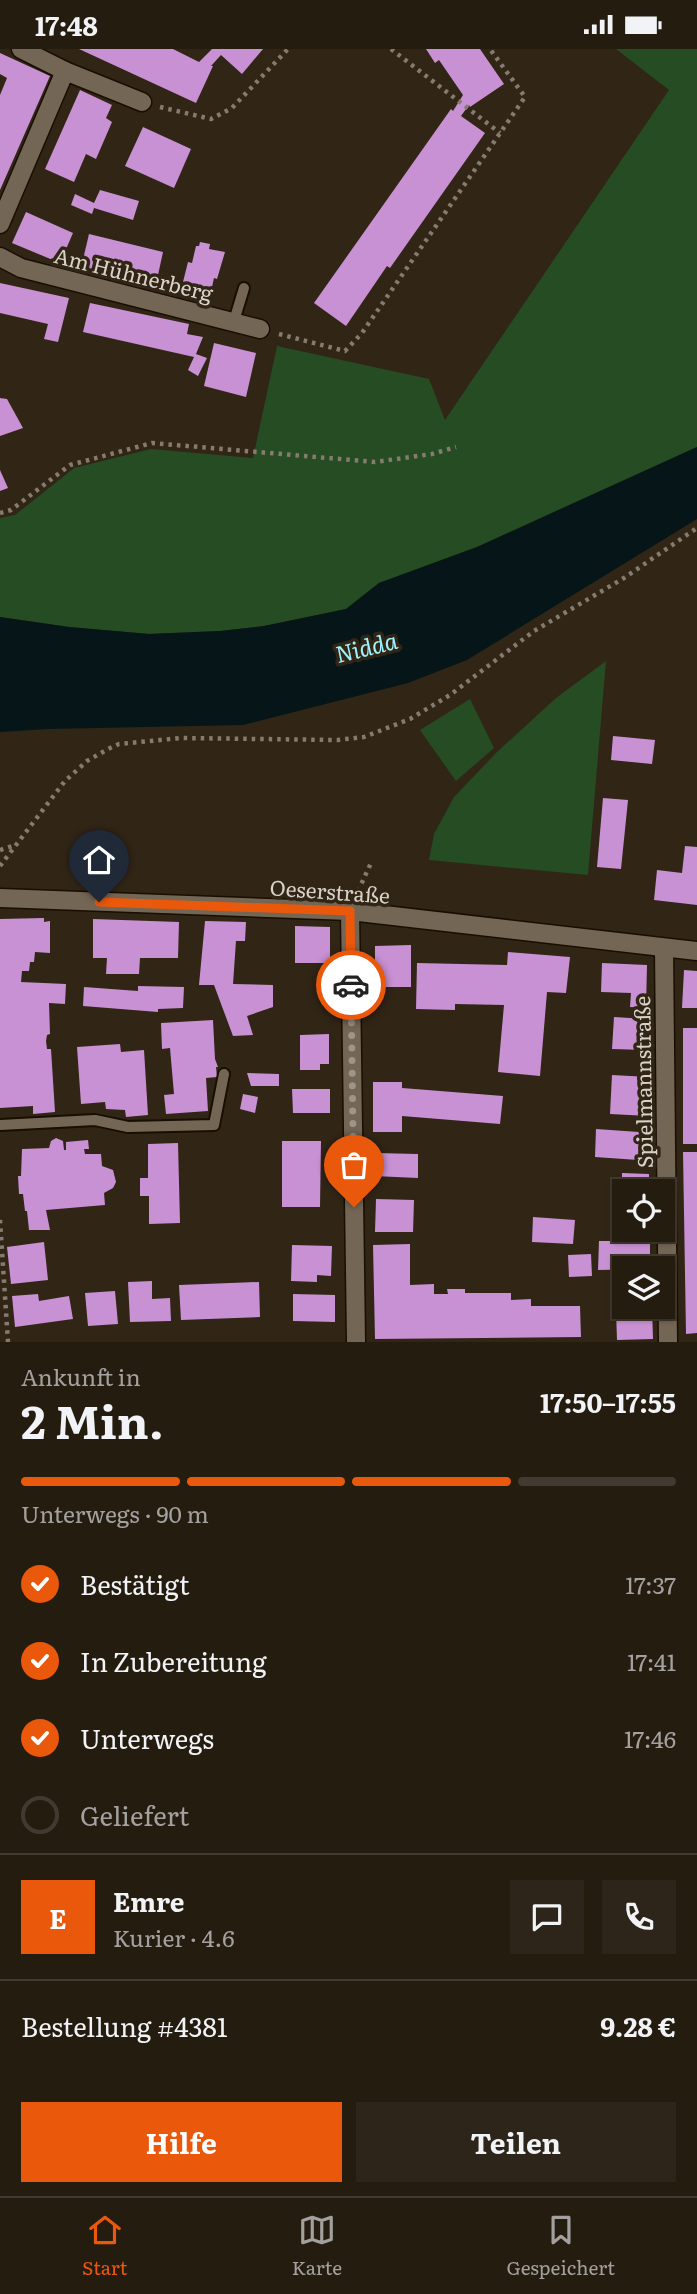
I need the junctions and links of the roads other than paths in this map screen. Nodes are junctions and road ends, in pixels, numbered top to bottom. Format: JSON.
{"nodes":[{"id":1,"x":21,"y":49,"type":"edge"},
{"id":2,"x":65,"y":71,"type":"junction"},
{"id":3,"x":142,"y":102,"type":"road end"},
{"id":4,"x":0,"y":224,"type":"edge"},
{"id":5,"x":0,"y":257,"type":"edge"},
{"id":6,"x":244,"y":288,"type":"dead end"},
{"id":7,"x":234,"y":321,"type":"junction"},
{"id":8,"x":260,"y":329,"type":"road end"},
{"id":9,"x":0,"y":898,"type":"edge"},
{"id":10,"x":350,"y":911,"type":"junction"},
{"id":11,"x":664,"y":948,"type":"junction"},
{"id":12,"x":697,"y":951,"type":"edge"},
{"id":13,"x":224,"y":1074,"type":"dead end"},
{"id":14,"x":0,"y":1125,"type":"edge"},
{"id":15,"x":356,"y":1342,"type":"edge"},
{"id":16,"x":668,"y":1342,"type":"edge"}],
"edges":[{"from":1,"to":2,"type":"street"},
{"from":2,"to":3,"type":"street"},
{"from":2,"to":4,"type":"street"},
{"from":5,"to":7,"type":"street","name":"Am Hühnerberg"},
{"from":6,"to":7,"type":"lane"},
{"from":7,"to":8,"type":"street","name":"Am Hühnerberg"},
{"from":9,"to":10,"type":"street","name":"Oeserstraße"},
{"from":10,"to":11,"type":"street","name":"Oeserstraße"},
{"from":10,"to":15,"type":"street"},
{"from":11,"to":12,"type":"street","name":"Oeserstraße"},
{"from":11,"to":16,"type":"street","name":"Spielmannstraße"},
{"from":13,"to":14,"type":"lane"}]}
